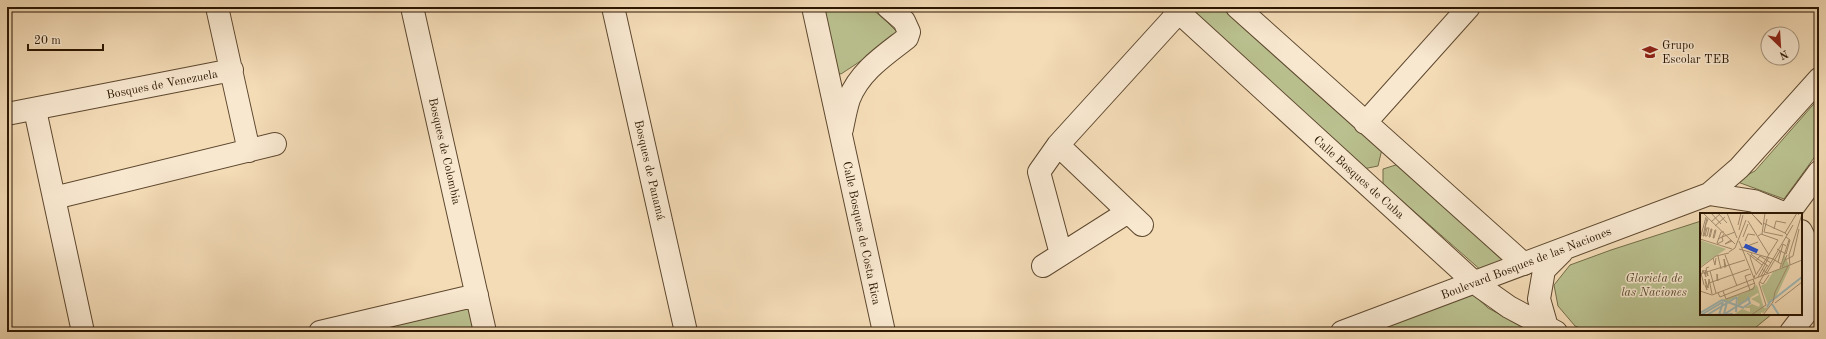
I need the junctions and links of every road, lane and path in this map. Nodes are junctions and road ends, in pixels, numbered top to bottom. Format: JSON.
{"nodes":[{"id":1,"x":217,"y":7,"type":"edge"},
{"id":2,"x":412,"y":7,"type":"edge"},
{"id":3,"x":613,"y":7,"type":"edge"},
{"id":4,"x":813,"y":7,"type":"edge"},
{"id":5,"x":888,"y":7,"type":"edge"},
{"id":6,"x":1238,"y":7,"type":"edge"},
{"id":7,"x":1469,"y":7,"type":"edge"},
{"id":8,"x":1176,"y":10,"type":"edge"},
{"id":9,"x":232,"y":70,"type":"junction"},
{"id":10,"x":1819,"y":79,"type":"edge"},
{"id":11,"x":35,"y":110,"type":"junction"},
{"id":12,"x":7,"y":114,"type":"edge"},
{"id":13,"x":1365,"y":124,"type":"junction"},
{"id":14,"x":840,"y":134,"type":"junction"},
{"id":15,"x":275,"y":144,"type":"dead end"},
{"id":16,"x":1058,"y":145,"type":"junction"},
{"id":17,"x":249,"y":151,"type":"junction"},
{"id":18,"x":1819,"y":172,"type":"edge"},
{"id":19,"x":1709,"y":194,"type":"junction"},
{"id":20,"x":54,"y":198,"type":"junction"},
{"id":21,"x":1784,"y":213,"type":"edge"},
{"id":22,"x":1788,"y":213,"type":"edge"},
{"id":23,"x":1802,"y":233,"type":"edge"},
{"id":24,"x":1566,"y":248,"type":"junction"},
{"id":25,"x":1061,"y":254,"type":"junction"},
{"id":26,"x":1524,"y":264,"type":"junction"},
{"id":27,"x":1043,"y":266,"type":"dead end"},
{"id":28,"x":1475,"y":283,"type":"junction"},
{"id":29,"x":477,"y":295,"type":"junction"},
{"id":30,"x":1814,"y":314,"type":"edge"},
{"id":31,"x":1551,"y":329,"type":"edge"},
{"id":32,"x":83,"y":332,"type":"edge"},
{"id":33,"x":320,"y":332,"type":"edge"},
{"id":34,"x":485,"y":332,"type":"edge"},
{"id":35,"x":686,"y":332,"type":"edge"},
{"id":36,"x":884,"y":332,"type":"edge"},
{"id":37,"x":1342,"y":332,"type":"edge"},
{"id":38,"x":1791,"y":332,"type":"edge"}],
"edges":[{"from":1,"to":9,"type":"street"},
{"from":2,"to":29,"type":"street","name":"Bosques de Colombia"},
{"from":3,"to":35,"type":"street","name":"Bosques de Panamá"},
{"from":4,"to":14,"type":"street","name":"Calle Bosques de Costa Rica"},
{"from":5,"to":14,"type":"street","name":"Calle Bosques de Costa Rica"},
{"from":6,"to":13,"type":"street"},
{"from":7,"to":13,"type":"street"},
{"from":8,"to":16,"type":"street"},
{"from":8,"to":28,"type":"street","name":"Calle Bosques de Cuba"},
{"from":9,"to":11,"type":"street","name":"Bosques de Venezuela"},
{"from":9,"to":17,"type":"street","name":"Bosques de Venezuela"},
{"from":10,"to":19,"type":"street","name":"Boulevard Bosques de las Naciones"},
{"from":11,"to":12,"type":"street","name":"Bosques de Venezuela"},
{"from":11,"to":20,"type":"street"},
{"from":13,"to":26,"type":"street"},
{"from":14,"to":36,"type":"street","name":"Calle Bosques de Costa Rica"},
{"from":15,"to":17,"type":"street"},
{"from":16,"to":25,"type":"street"},
{"from":16,"to":25,"type":"street"},
{"from":17,"to":20,"type":"street"},
{"from":18,"to":22,"type":"street","name":"Boulevard Bosques de las Naciones"},
{"from":19,"to":21,"type":"street","name":"Boulevard Bosques de las Naciones"},
{"from":19,"to":24,"type":"street","name":"Boulevard Bosques de las Naciones"},
{"from":20,"to":32,"type":"street"},
{"from":23,"to":30,"type":"street"},
{"from":24,"to":26,"type":"street","name":"Boulevard Bosques de las Naciones"},
{"from":24,"to":31,"type":"street"},
{"from":25,"to":27,"type":"street"},
{"from":26,"to":28,"type":"street","name":"Boulevard Bosques de las Naciones"},
{"from":28,"to":31,"type":"street","name":"Calle Bosques de Cuba"},
{"from":28,"to":37,"type":"street","name":"Boulevard Bosques de las Naciones"},
{"from":29,"to":33,"type":"street"},
{"from":29,"to":34,"type":"street","name":"Bosques de Colombia"},
{"from":30,"to":38,"type":"street"}]}
